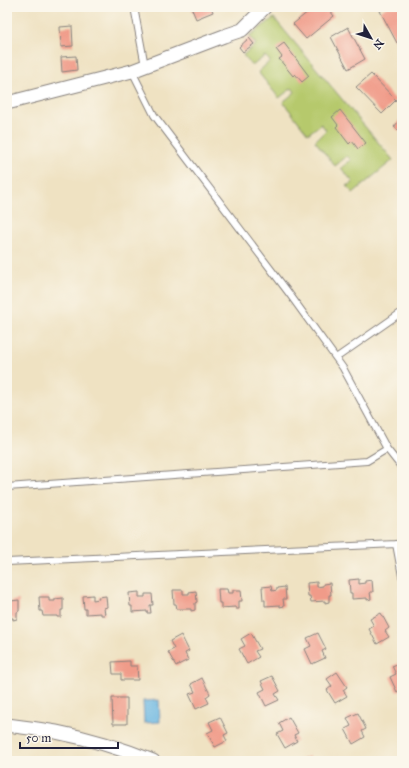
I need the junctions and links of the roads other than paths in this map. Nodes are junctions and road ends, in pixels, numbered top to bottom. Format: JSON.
{"nodes":[{"id":1,"x":134,"y":7,"type":"edge"},
{"id":2,"x":265,"y":7,"type":"edge"},
{"id":3,"x":145,"y":66,"type":"junction"},
{"id":4,"x":132,"y":70,"type":"junction"},
{"id":5,"x":7,"y":103,"type":"edge"},
{"id":6,"x":402,"y":312,"type":"edge"},
{"id":7,"x":336,"y":358,"type":"junction"},
{"id":8,"x":387,"y":449,"type":"junction"},
{"id":9,"x":402,"y":468,"type":"edge"},
{"id":10,"x":7,"y":487,"type":"edge"},
{"id":11,"x":399,"y":543,"type":"edge"},
{"id":12,"x":7,"y":562,"type":"edge"},
{"id":13,"x":402,"y":576,"type":"edge"},
{"id":14,"x":7,"y":725,"type":"edge"},
{"id":15,"x":153,"y":761,"type":"edge"}],
"edges":[{"from":1,"to":3,"type":"lane"},
{"from":2,"to":3,"type":"street"},
{"from":3,"to":4,"type":"street"},
{"from":4,"to":5,"type":"street"},
{"from":4,"to":7,"type":"lane"},
{"from":6,"to":7,"type":"lane"},
{"from":7,"to":8,"type":"lane"},
{"from":8,"to":9,"type":"lane"},
{"from":8,"to":10,"type":"lane"},
{"from":11,"to":12,"type":"lane"},
{"from":11,"to":13,"type":"lane"},
{"from":14,"to":15,"type":"street"}]}
